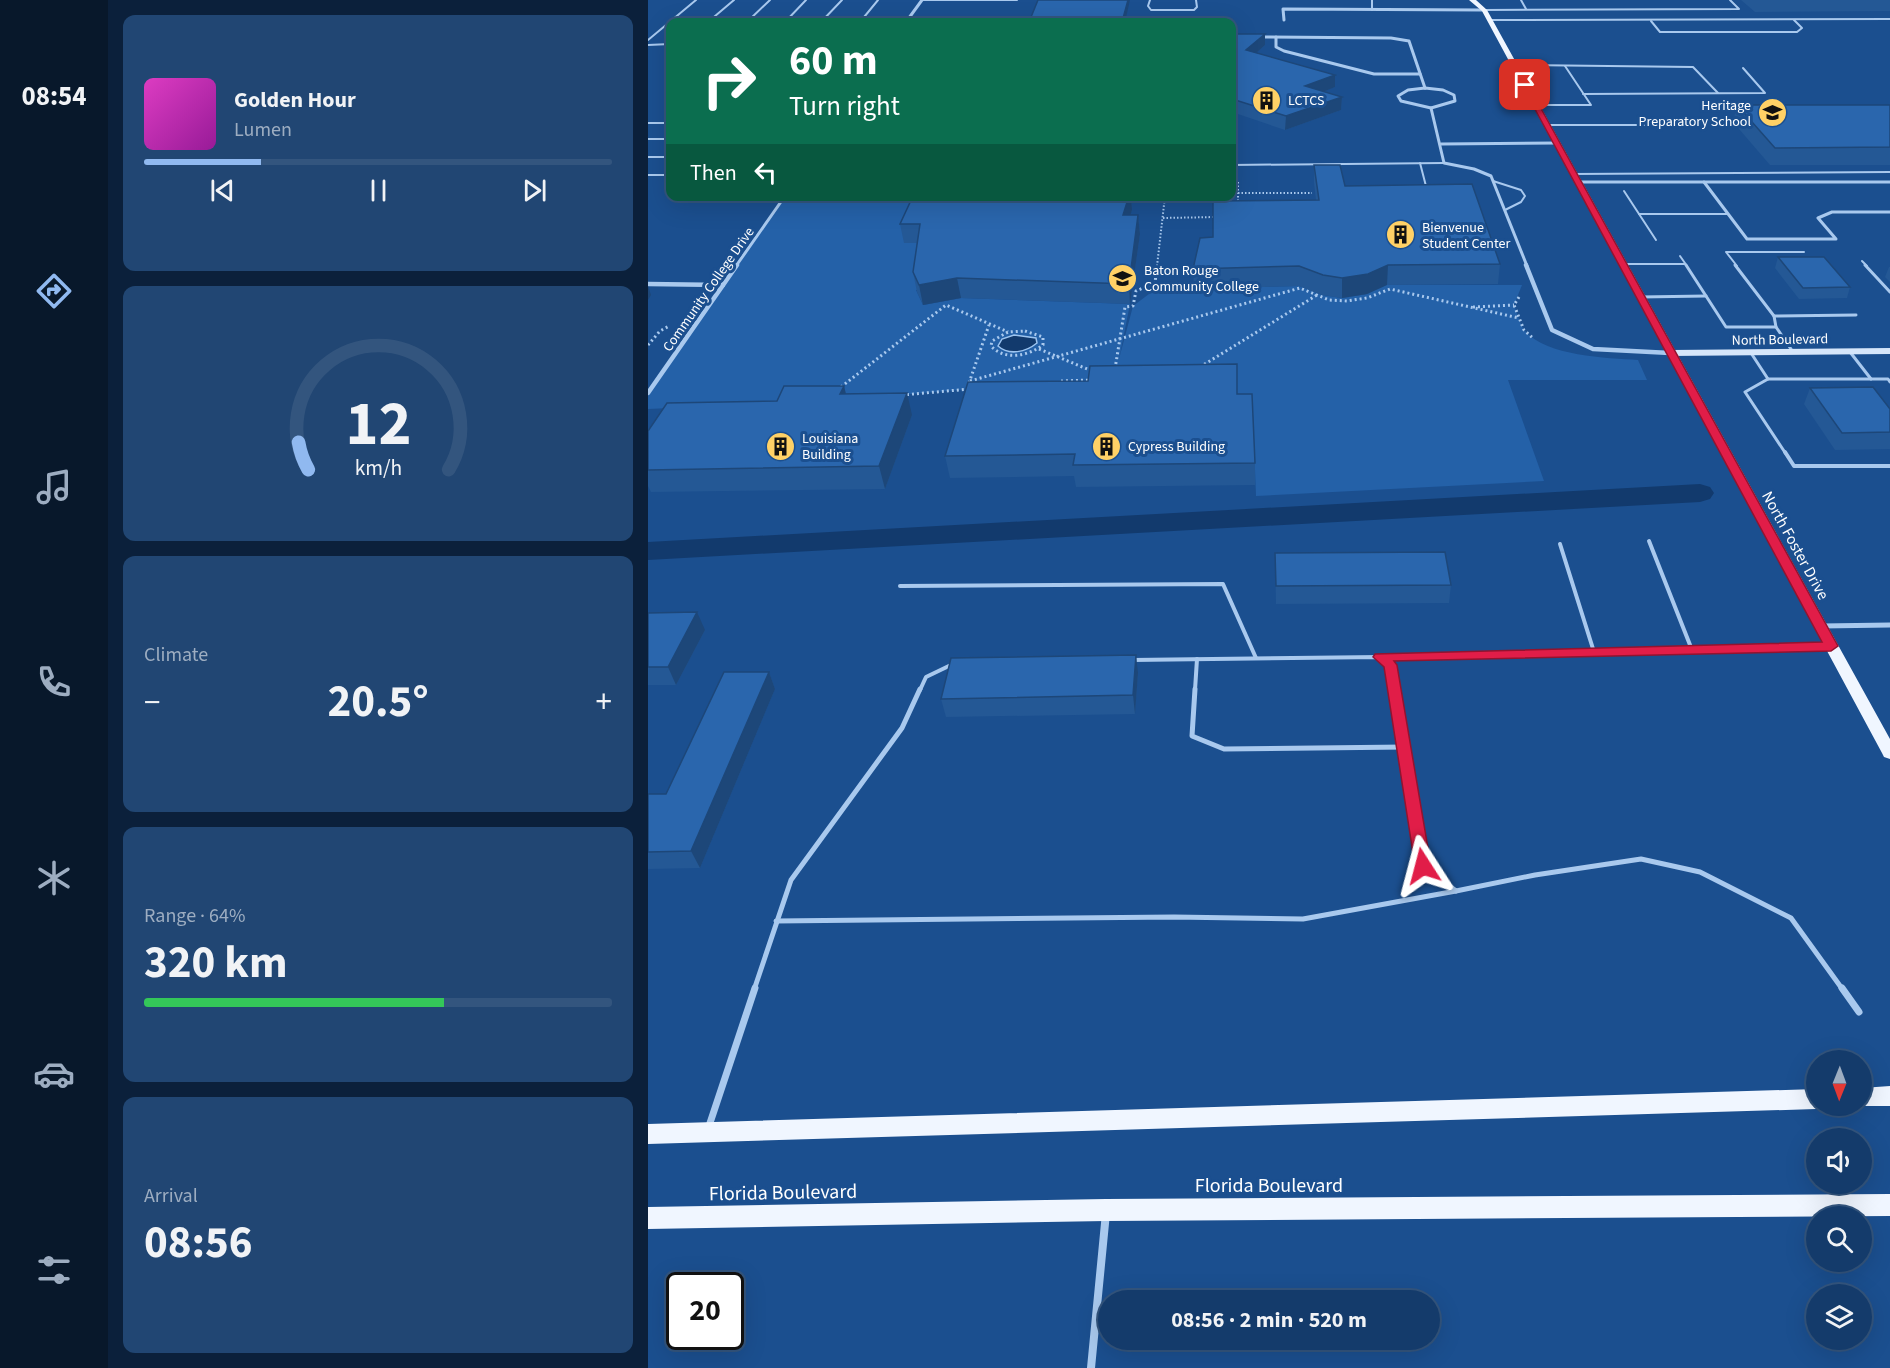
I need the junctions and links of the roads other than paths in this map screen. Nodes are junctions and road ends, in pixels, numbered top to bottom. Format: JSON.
{"nodes":[{"id":1,"x":696,"y":0,"type":"edge"},
{"id":2,"x":734,"y":0,"type":"edge"},
{"id":3,"x":770,"y":0,"type":"edge"},
{"id":4,"x":806,"y":0,"type":"edge"},
{"id":5,"x":842,"y":0,"type":"edge"},
{"id":6,"x":878,"y":0,"type":"edge"},
{"id":7,"x":922,"y":0,"type":"edge"},
{"id":8,"x":955,"y":0,"type":"edge"},
{"id":9,"x":1017,"y":0,"type":"edge"},
{"id":10,"x":1150,"y":0,"type":"edge"},
{"id":11,"x":1196,"y":0,"type":"edge"},
{"id":12,"x":1372,"y":0,"type":"edge"},
{"id":13,"x":1472,"y":0,"type":"edge"},
{"id":14,"x":1521,"y":0,"type":"edge"},
{"id":15,"x":1730,"y":0,"type":"edge"},
{"id":16,"x":1526,"y":9,"type":"junction"},
{"id":17,"x":1372,"y":10,"type":"junction"},
{"id":18,"x":1484,"y":10,"type":"junction"},
{"id":19,"x":674,"y":18,"type":"edge"},
{"id":20,"x":713,"y":18,"type":"edge"},
{"id":21,"x":751,"y":18,"type":"edge"},
{"id":22,"x":789,"y":18,"type":"edge"},
{"id":23,"x":825,"y":18,"type":"edge"},
{"id":24,"x":863,"y":18,"type":"edge"},
{"id":25,"x":909,"y":18,"type":"edge"},
{"id":26,"x":1890,"y":19,"type":"edge"},
{"id":27,"x":1284,"y":20,"type":"dead end"},
{"id":28,"x":1490,"y":20,"type":"junction"},
{"id":29,"x":1793,"y":20,"type":"junction"},
{"id":30,"x":1651,"y":21,"type":"junction"},
{"id":31,"x":666,"y":25,"type":"edge"},
{"id":32,"x":1254,"y":37,"type":"edge"},
{"id":33,"x":1276,"y":37,"type":"junction"},
{"id":34,"x":648,"y":40,"type":"edge"},
{"id":35,"x":666,"y":44,"type":"edge"},
{"id":36,"x":648,"y":45,"type":"edge"},
{"id":37,"x":1514,"y":65,"type":"junction"},
{"id":38,"x":1565,"y":66,"type":"junction"},
{"id":39,"x":1743,"y":68,"type":"dead end"},
{"id":40,"x":1420,"y":74,"type":"junction"},
{"id":41,"x":1425,"y":88,"type":"junction"},
{"id":42,"x":1718,"y":93,"type":"junction"},
{"id":43,"x":1583,"y":94,"type":"junction"},
{"id":44,"x":1536,"y":105,"type":"junction"},
{"id":45,"x":1431,"y":108,"type":"junction"},
{"id":46,"x":648,"y":123,"type":"edge"},
{"id":47,"x":666,"y":123,"type":"edge"},
{"id":48,"x":1547,"y":125,"type":"junction"},
{"id":49,"x":1704,"y":125,"type":"dead end"},
{"id":50,"x":648,"y":139,"type":"edge"},
{"id":51,"x":666,"y":139,"type":"edge"},
{"id":52,"x":1556,"y":143,"type":"junction"},
{"id":53,"x":1441,"y":144,"type":"junction"},
{"id":54,"x":648,"y":157,"type":"edge"},
{"id":55,"x":666,"y":157,"type":"edge"},
{"id":56,"x":1444,"y":163,"type":"junction"},
{"id":57,"x":1420,"y":164,"type":"junction"},
{"id":58,"x":1236,"y":165,"type":"edge"},
{"id":59,"x":1890,"y":172,"type":"edge"},
{"id":60,"x":648,"y":175,"type":"edge"},
{"id":61,"x":666,"y":175,"type":"edge"},
{"id":62,"x":1575,"y":178,"type":"junction"},
{"id":63,"x":1493,"y":181,"type":"junction"},
{"id":64,"x":1704,"y":182,"type":"junction"},
{"id":65,"x":1890,"y":182,"type":"edge"},
{"id":66,"x":1624,"y":191,"type":"dead end"},
{"id":67,"x":1417,"y":192,"type":"edge"},
{"id":68,"x":782,"y":201,"type":"edge"},
{"id":69,"x":1505,"y":210,"type":"junction"},
{"id":70,"x":1890,"y":212,"type":"edge"},
{"id":71,"x":1639,"y":214,"type":"junction"},
{"id":72,"x":1728,"y":214,"type":"junction"},
{"id":73,"x":1656,"y":240,"type":"dead end"},
{"id":74,"x":1804,"y":252,"type":"dead end"},
{"id":75,"x":1680,"y":256,"type":"dead end"},
{"id":76,"x":1862,"y":261,"type":"dead end"},
{"id":77,"x":1622,"y":264,"type":"junction"},
{"id":78,"x":1685,"y":264,"type":"junction"},
{"id":79,"x":648,"y":284,"type":"edge"},
{"id":80,"x":723,"y":285,"type":"junction"},
{"id":81,"x":1890,"y":292,"type":"edge"},
{"id":82,"x":1706,"y":296,"type":"junction"},
{"id":83,"x":1640,"y":297,"type":"junction"},
{"id":84,"x":1856,"y":315,"type":"dead end"},
{"id":85,"x":1774,"y":316,"type":"junction"},
{"id":86,"x":1776,"y":327,"type":"junction"},
{"id":87,"x":1890,"y":351,"type":"edge"},
{"id":88,"x":1793,"y":352,"type":"junction"},
{"id":89,"x":1850,"y":352,"type":"junction"},
{"id":90,"x":1751,"y":353,"type":"junction"},
{"id":91,"x":1670,"y":354,"type":"junction"},
{"id":92,"x":1768,"y":379,"type":"junction"},
{"id":93,"x":1871,"y":379,"type":"junction"},
{"id":94,"x":1890,"y":382,"type":"edge"},
{"id":95,"x":648,"y":393,"type":"edge"},
{"id":96,"x":1890,"y":466,"type":"edge"},
{"id":97,"x":1649,"y":541,"type":"dead end"},
{"id":98,"x":1560,"y":544,"type":"dead end"},
{"id":99,"x":900,"y":586,"type":"dead end"},
{"id":100,"x":1890,"y":625,"type":"edge"},
{"id":101,"x":1820,"y":626,"type":"junction"},
{"id":102,"x":1831,"y":646,"type":"junction"},
{"id":103,"x":1692,"y":650,"type":"junction"},
{"id":104,"x":1594,"y":652,"type":"junction"},
{"id":105,"x":1380,"y":657,"type":"junction"},
{"id":106,"x":1256,"y":658,"type":"junction"},
{"id":107,"x":1197,"y":659,"type":"junction"},
{"id":108,"x":1128,"y":660,"type":"edge"},
{"id":109,"x":963,"y":663,"type":"edge"},
{"id":110,"x":1405,"y":747,"type":"junction"},
{"id":111,"x":1890,"y":753,"type":"edge"},
{"id":112,"x":1456,"y":891,"type":"junction"},
{"id":113,"x":776,"y":921,"type":"junction"},
{"id":114,"x":1859,"y":1012,"type":"dead end"},
{"id":115,"x":1890,"y":1096,"type":"edge"},
{"id":116,"x":1872,"y":1097,"type":"edge"},
{"id":117,"x":1806,"y":1099,"type":"edge"},
{"id":118,"x":707,"y":1133,"type":"junction"},
{"id":119,"x":648,"y":1134,"type":"edge"},
{"id":120,"x":1890,"y":1205,"type":"edge"},
{"id":121,"x":1106,"y":1210,"type":"junction"},
{"id":122,"x":648,"y":1218,"type":"edge"},
{"id":123,"x":1091,"y":1368,"type":"edge"}],
"edges":[{"from":1,"to":19,"type":"lane"},
{"from":2,"to":20,"type":"lane"},
{"from":3,"to":21,"type":"lane"},
{"from":4,"to":22,"type":"lane"},
{"from":5,"to":23,"type":"lane"},
{"from":6,"to":24,"type":"lane"},
{"from":7,"to":8,"type":"lane"},
{"from":7,"to":25,"type":"street"},
{"from":8,"to":9,"type":"lane"},
{"from":10,"to":11,"type":"lane"},
{"from":12,"to":17,"type":"lane"},
{"from":13,"to":18,"type":"main road","name":"North Foster Drive"},
{"from":14,"to":16,"type":"lane"},
{"from":15,"to":16,"type":"lane"},
{"from":16,"to":18,"type":"lane"},
{"from":17,"to":18,"type":"street"},
{"from":17,"to":27,"type":"street"},
{"from":18,"to":28,"type":"main road","name":"North Foster Drive"},
{"from":26,"to":29,"type":"lane"},
{"from":28,"to":30,"type":"lane"},
{"from":28,"to":37,"type":"main road","name":"North Foster Drive"},
{"from":29,"to":30,"type":"lane"},
{"from":29,"to":30,"type":"lane"},
{"from":31,"to":34,"type":"lane"},
{"from":32,"to":33,"type":"street"},
{"from":33,"to":40,"type":"street"},
{"from":33,"to":40,"type":"street"},
{"from":35,"to":36,"type":"lane"},
{"from":37,"to":38,"type":"lane"},
{"from":37,"to":44,"type":"main road","name":"North Foster Drive"},
{"from":38,"to":42,"type":"lane"},
{"from":38,"to":43,"type":"lane"},
{"from":39,"to":42,"type":"lane"},
{"from":40,"to":41,"type":"street"},
{"from":41,"to":45,"type":"street"},
{"from":41,"to":45,"type":"street"},
{"from":42,"to":43,"type":"lane"},
{"from":43,"to":44,"type":"lane"},
{"from":44,"to":48,"type":"main road","name":"North Foster Drive"},
{"from":45,"to":53,"type":"street"},
{"from":46,"to":47,"type":"lane"},
{"from":48,"to":49,"type":"lane"},
{"from":48,"to":52,"type":"main road","name":"North Foster Drive"},
{"from":50,"to":51,"type":"lane"},
{"from":52,"to":53,"type":"street"},
{"from":52,"to":62,"type":"main road","name":"North Foster Drive"},
{"from":53,"to":56,"type":"street"},
{"from":54,"to":55,"type":"lane"},
{"from":56,"to":57,"type":"lane"},
{"from":56,"to":63,"type":"street"},
{"from":57,"to":58,"type":"lane"},
{"from":57,"to":67,"type":"lane"},
{"from":59,"to":62,"type":"lane"},
{"from":60,"to":61,"type":"lane"},
{"from":62,"to":64,"type":"street"},
{"from":62,"to":77,"type":"main road","name":"North Foster Drive"},
{"from":63,"to":69,"type":"street"},
{"from":63,"to":69,"type":"lane"},
{"from":64,"to":65,"type":"street"},
{"from":64,"to":72,"type":"street"},
{"from":66,"to":71,"type":"lane"},
{"from":68,"to":80,"type":"street","name":"Community College Drive"},
{"from":69,"to":91,"type":"street"},
{"from":70,"to":72,"type":"street"},
{"from":71,"to":72,"type":"lane"},
{"from":71,"to":73,"type":"lane"},
{"from":74,"to":85,"type":"lane"},
{"from":75,"to":78,"type":"lane"},
{"from":76,"to":81,"type":"lane"},
{"from":77,"to":78,"type":"lane"},
{"from":77,"to":83,"type":"main road","name":"North Foster Drive"},
{"from":78,"to":82,"type":"lane"},
{"from":79,"to":80,"type":"street"},
{"from":80,"to":95,"type":"street","name":"Community College Drive"},
{"from":82,"to":83,"type":"lane"},
{"from":82,"to":86,"type":"lane"},
{"from":83,"to":91,"type":"main road","name":"North Foster Drive"},
{"from":84,"to":85,"type":"lane"},
{"from":85,"to":86,"type":"lane"},
{"from":86,"to":88,"type":"lane"},
{"from":87,"to":89,"type":"street","name":"North Boulevard"},
{"from":88,"to":89,"type":"street","name":"North Boulevard"},
{"from":88,"to":90,"type":"street","name":"North Boulevard"},
{"from":89,"to":93,"type":"lane"},
{"from":90,"to":91,"type":"street","name":"North Boulevard"},
{"from":90,"to":92,"type":"lane"},
{"from":91,"to":101,"type":"main road","name":"North Foster Drive"},
{"from":92,"to":93,"type":"lane"},
{"from":92,"to":96,"type":"lane"},
{"from":93,"to":94,"type":"lane"},
{"from":97,"to":103,"type":"lane"},
{"from":98,"to":104,"type":"lane"},
{"from":99,"to":106,"type":"lane"},
{"from":100,"to":101,"type":"street"},
{"from":101,"to":102,"type":"main road","name":"North Foster Drive"},
{"from":102,"to":103,"type":"lane"},
{"from":102,"to":111,"type":"main road","name":"North Foster Drive"},
{"from":103,"to":104,"type":"lane"},
{"from":104,"to":105,"type":"lane"},
{"from":105,"to":106,"type":"lane"},
{"from":105,"to":110,"type":"lane"},
{"from":106,"to":107,"type":"lane"},
{"from":107,"to":108,"type":"lane"},
{"from":107,"to":110,"type":"lane"},
{"from":109,"to":113,"type":"lane"},
{"from":110,"to":112,"type":"lane"},
{"from":112,"to":113,"type":"lane"},
{"from":112,"to":114,"type":"lane"},
{"from":113,"to":118,"type":"lane"},
{"from":115,"to":116,"type":"main road"},
{"from":117,"to":118,"type":"main road"},
{"from":118,"to":119,"type":"main road"},
{"from":120,"to":121,"type":"main road","name":"Florida Boulevard"},
{"from":121,"to":122,"type":"main road","name":"Florida Boulevard"},
{"from":121,"to":123,"type":"street"}]}
